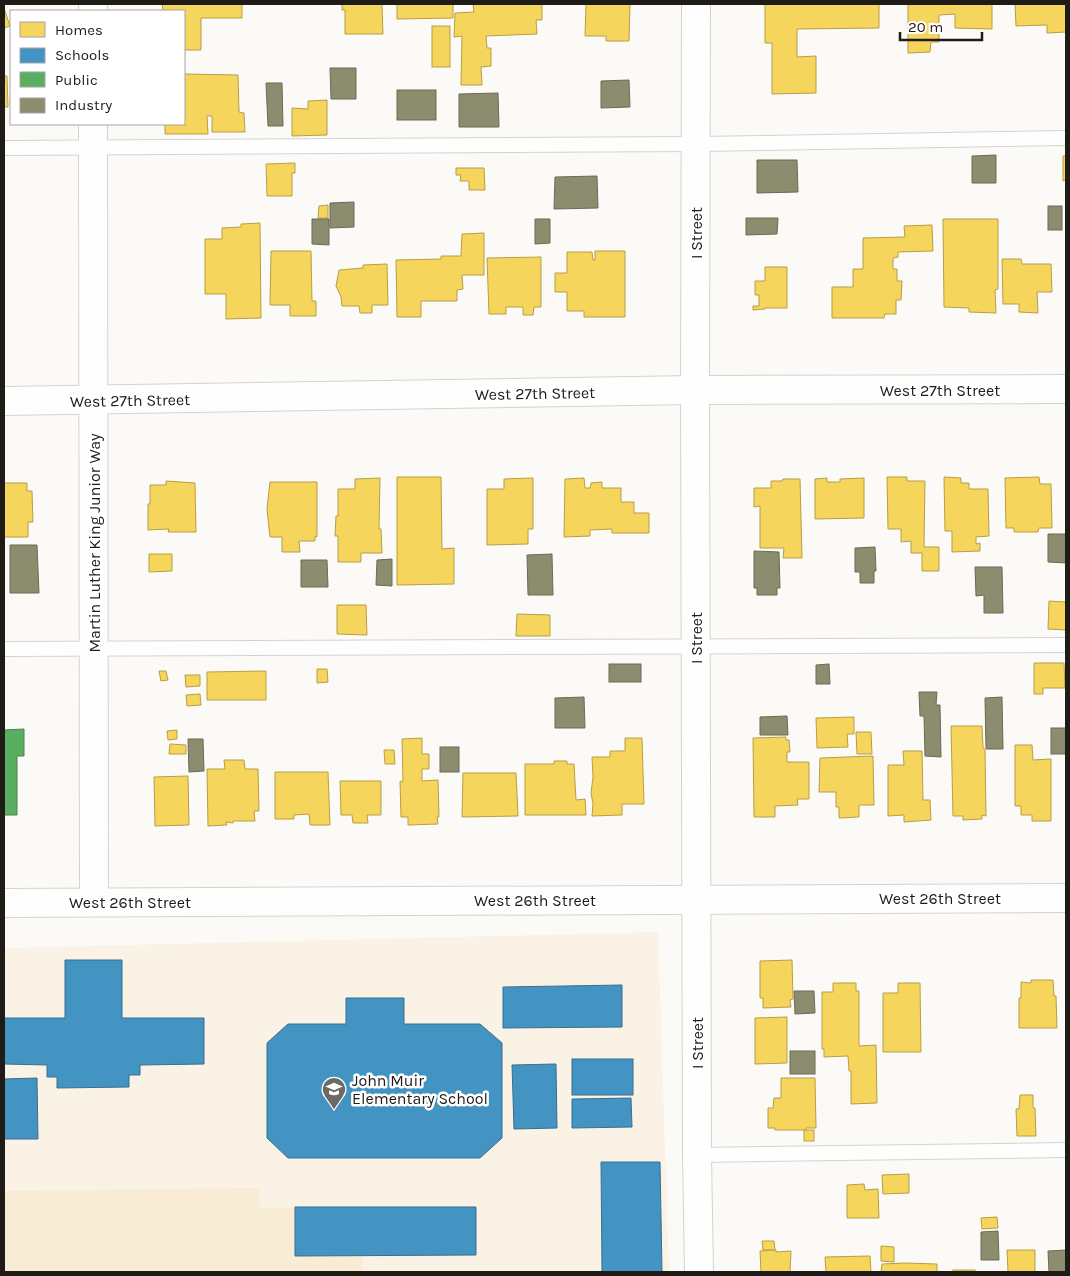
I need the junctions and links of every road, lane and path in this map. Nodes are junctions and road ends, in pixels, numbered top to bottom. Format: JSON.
{"nodes":[{"id":1,"x":696,"y":4,"type":"edge"},
{"id":2,"x":93,"y":135,"type":"edge"},
{"id":3,"x":1066,"y":138,"type":"edge"},
{"id":4,"x":696,"y":144,"type":"junction"},
{"id":5,"x":4,"y":148,"type":"edge"},
{"id":6,"x":1066,"y":389,"type":"edge"},
{"id":7,"x":695,"y":390,"type":"junction"},
{"id":8,"x":94,"y":401,"type":"junction"},
{"id":9,"x":4,"y":402,"type":"edge"},
{"id":10,"x":1066,"y":645,"type":"edge"},
{"id":11,"x":94,"y":648,"type":"junction"},
{"id":12,"x":696,"y":648,"type":"junction"},
{"id":13,"x":4,"y":649,"type":"edge"},
{"id":14,"x":1066,"y":898,"type":"edge"},
{"id":15,"x":697,"y":899,"type":"junction"},
{"id":16,"x":94,"y":902,"type":"junction"},
{"id":17,"x":4,"y":903,"type":"edge"},
{"id":18,"x":1066,"y":1150,"type":"edge"},
{"id":19,"x":697,"y":1155,"type":"junction"},
{"id":20,"x":699,"y":1272,"type":"edge"}],
"edges":[{"from":1,"to":4,"type":"street","name":"I Street"},
{"from":2,"to":4,"type":"lane"},
{"from":2,"to":5,"type":"lane"},
{"from":2,"to":8,"type":"street","name":"Martin Luther King Junior Way"},
{"from":3,"to":4,"type":"lane"},
{"from":4,"to":7,"type":"street","name":"I Street"},
{"from":6,"to":7,"type":"street","name":"West 27th Street"},
{"from":7,"to":8,"type":"street","name":"West 27th Street"},
{"from":7,"to":12,"type":"street","name":"I Street"},
{"from":8,"to":9,"type":"street","name":"West 27th Street"},
{"from":8,"to":11,"type":"street","name":"Martin Luther King Junior Way"},
{"from":10,"to":12,"type":"lane"},
{"from":11,"to":12,"type":"lane"},
{"from":11,"to":13,"type":"lane"},
{"from":11,"to":16,"type":"street","name":"Martin Luther King Junior Way"},
{"from":12,"to":15,"type":"street","name":"I Street"},
{"from":14,"to":15,"type":"street","name":"West 26th Street"},
{"from":15,"to":16,"type":"street","name":"West 26th Street"},
{"from":15,"to":19,"type":"street","name":"I Street"},
{"from":16,"to":17,"type":"street","name":"West 26th Street"},
{"from":18,"to":19,"type":"lane"},
{"from":19,"to":20,"type":"street","name":"I Street"}]}
